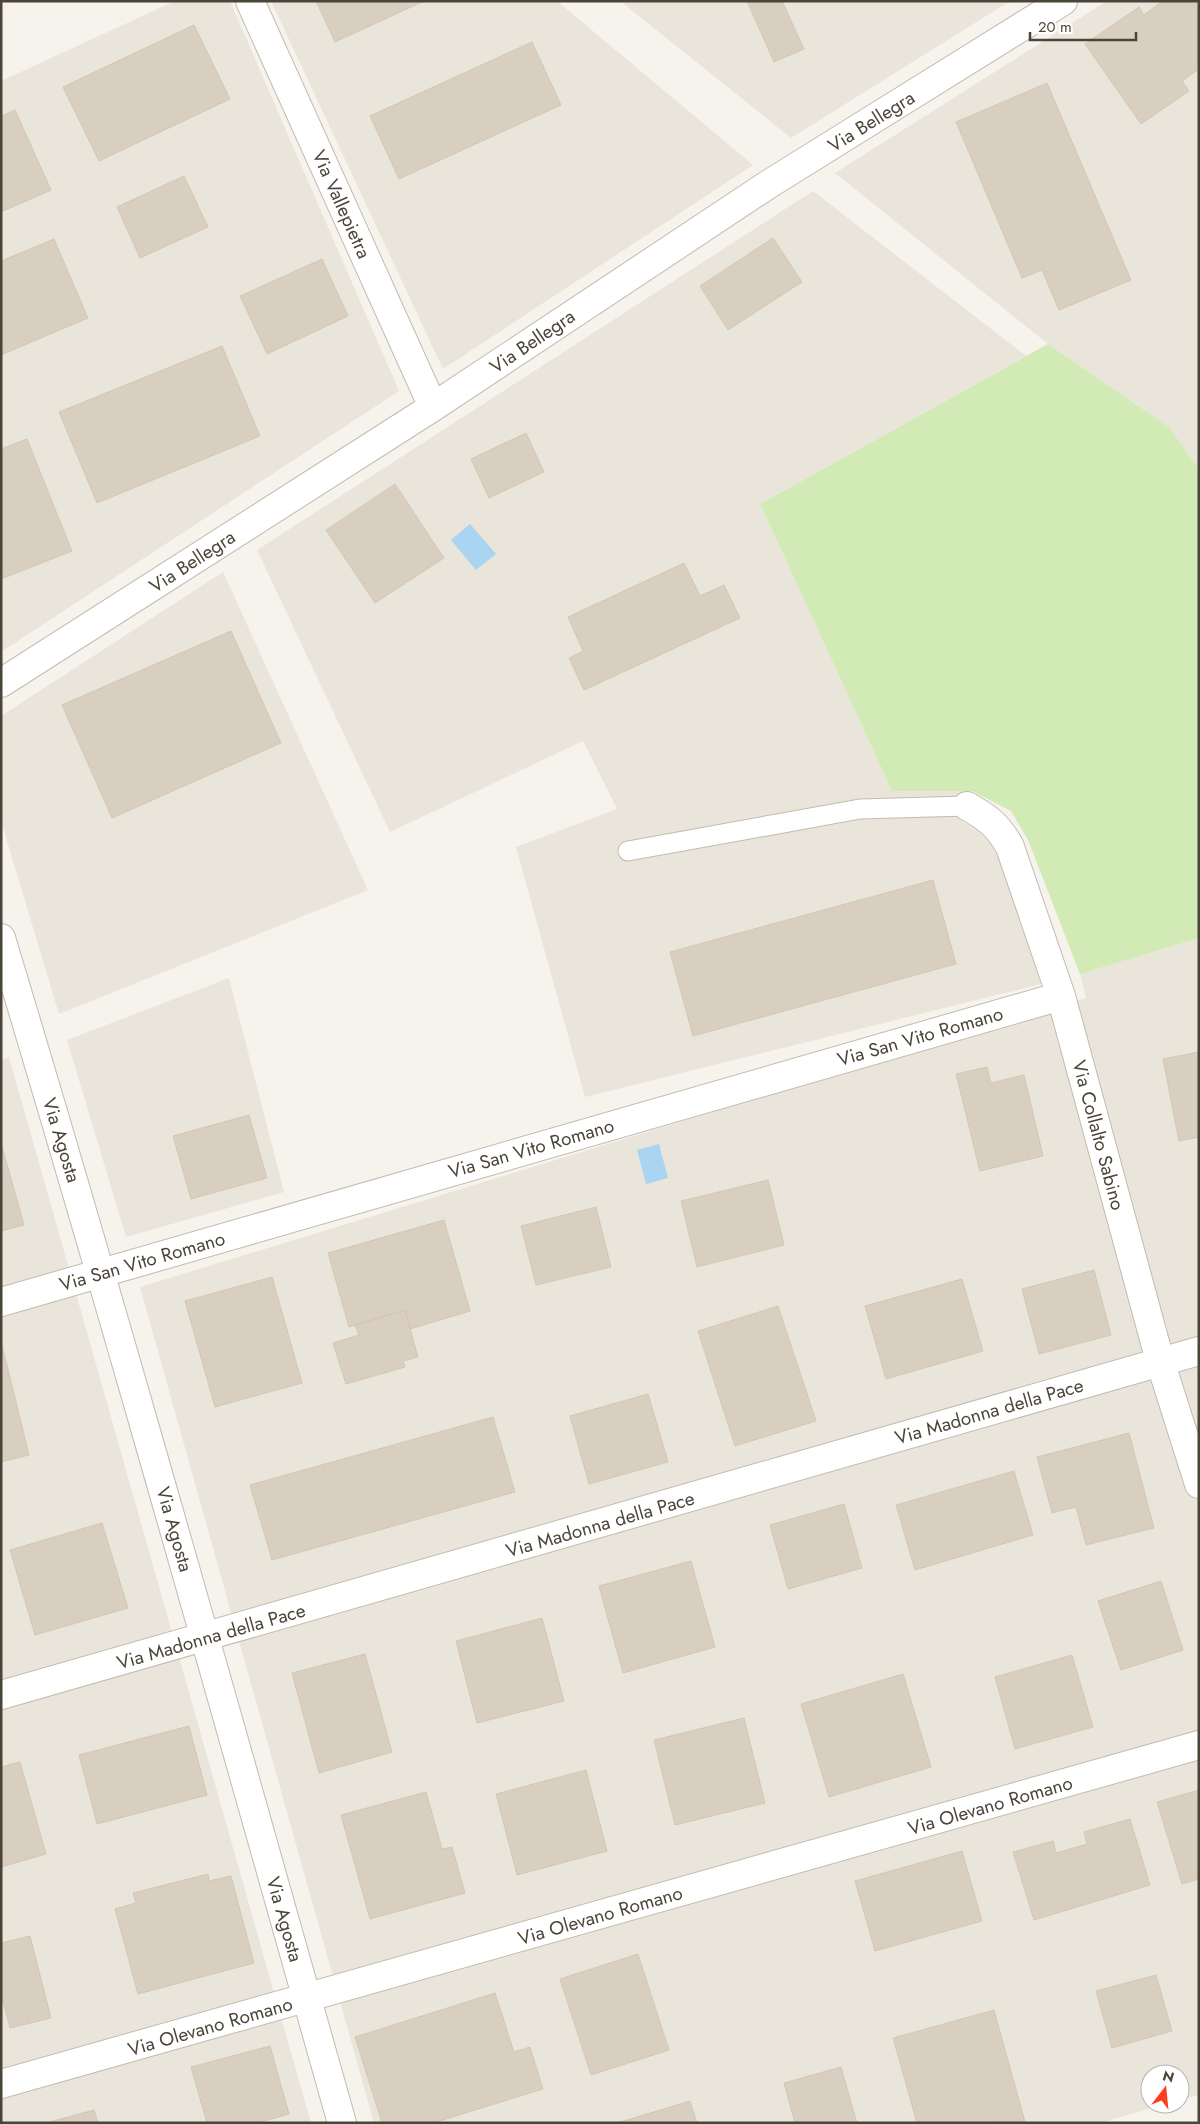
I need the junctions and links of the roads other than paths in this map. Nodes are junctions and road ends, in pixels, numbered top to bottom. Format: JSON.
{"nodes":[{"id":1,"x":250,"y":1,"type":"edge"},
{"id":2,"x":1064,"y":1,"type":"edge"},
{"id":3,"x":1029,"y":11,"type":"edge"},
{"id":4,"x":433,"y":407,"type":"junction"},
{"id":5,"x":1,"y":683,"type":"edge"},
{"id":6,"x":967,"y":806,"type":"joint"},
{"id":7,"x":628,"y":851,"type":"dead end"},
{"id":8,"x":1,"y":938,"type":"edge"},
{"id":9,"x":1061,"y":996,"type":"junction"},
{"id":10,"x":101,"y":1272,"type":"junction"},
{"id":11,"x":1,"y":1302,"type":"edge"},
{"id":12,"x":1199,"y":1351,"type":"edge"},
{"id":13,"x":1160,"y":1361,"type":"junction"},
{"id":14,"x":1199,"y":1484,"type":"edge"},
{"id":15,"x":206,"y":1638,"type":"junction"},
{"id":16,"x":1,"y":1695,"type":"edge"},
{"id":17,"x":1199,"y":1745,"type":"edge"},
{"id":18,"x":307,"y":1999,"type":"junction"},
{"id":19,"x":1,"y":2084,"type":"edge"},
{"id":20,"x":342,"y":2123,"type":"edge"}],
"edges":[{"from":1,"to":4,"type":"street","name":"Via Vallepietra"},
{"from":2,"to":3,"type":"street","name":"Via Bellegra"},
{"from":3,"to":4,"type":"street","name":"Via Bellegra"},
{"from":4,"to":5,"type":"street","name":"Via Bellegra"},
{"from":6,"to":7,"type":"lane"},
{"from":6,"to":9,"type":"street","name":"Via Collalto Sabino"},
{"from":8,"to":10,"type":"street","name":"Via Agosta"},
{"from":9,"to":10,"type":"street","name":"Via San Vito Romano"},
{"from":9,"to":13,"type":"street","name":"Via Collalto Sabino"},
{"from":10,"to":11,"type":"street","name":"Via San Vito Romano"},
{"from":10,"to":15,"type":"street","name":"Via Agosta"},
{"from":12,"to":13,"type":"street","name":"Via Madonna della Pace"},
{"from":13,"to":14,"type":"street","name":"Via Collalto Sabino"},
{"from":13,"to":15,"type":"street","name":"Via Madonna della Pace"},
{"from":15,"to":16,"type":"street","name":"Via Madonna della Pace"},
{"from":15,"to":18,"type":"street","name":"Via Agosta"},
{"from":17,"to":18,"type":"street","name":"Via Olevano Romano"},
{"from":18,"to":19,"type":"street","name":"Via Olevano Romano"},
{"from":18,"to":20,"type":"street","name":"Via Agosta"}]}
